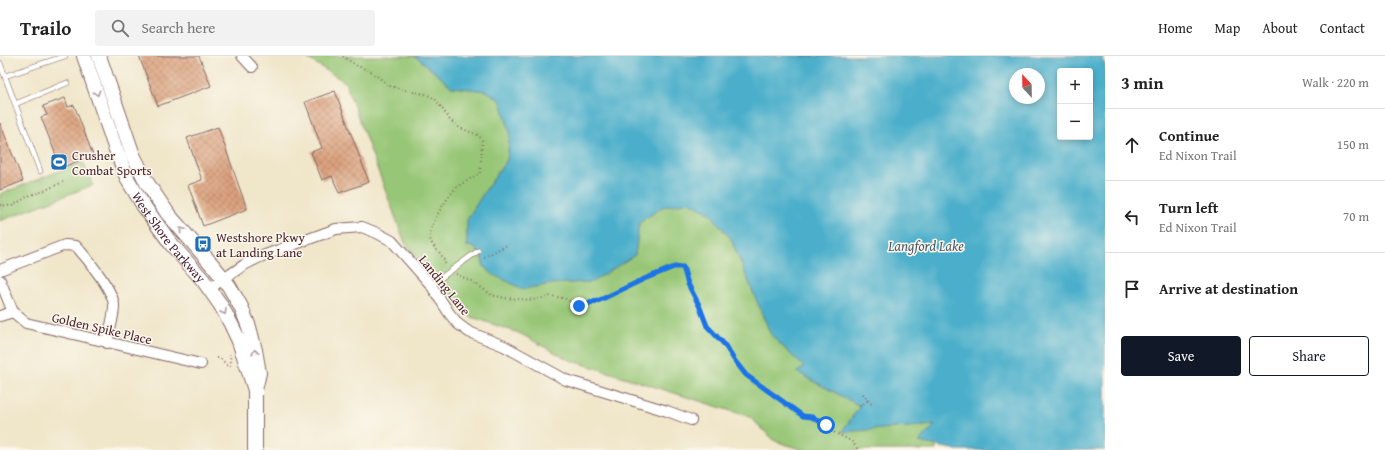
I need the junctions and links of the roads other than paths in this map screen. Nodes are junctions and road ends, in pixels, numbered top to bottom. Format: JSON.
{"nodes":[{"id":1,"x":65,"y":56,"type":"edge"},
{"id":2,"x":84,"y":56,"type":"edge"},
{"id":3,"x":99,"y":56,"type":"edge"},
{"id":4,"x":242,"y":56,"type":"edge"},
{"id":5,"x":0,"y":63,"type":"edge"},
{"id":6,"x":252,"y":67,"type":"dead end"},
{"id":7,"x":5,"y":76,"type":"junction"},
{"id":8,"x":67,"y":83,"type":"dead end"},
{"id":9,"x":15,"y":104,"type":"junction"},
{"id":10,"x":40,"y":171,"type":"dead end"},
{"id":11,"x":478,"y":251,"type":"dead end"},
{"id":12,"x":0,"y":270,"type":"edge"},
{"id":13,"x":0,"y":280,"type":"edge"},
{"id":14,"x":224,"y":280,"type":"junction"},
{"id":15,"x":431,"y":285,"type":"junction"},
{"id":16,"x":210,"y":289,"type":"junction"},
{"id":17,"x":13,"y":312,"type":"junction"},
{"id":18,"x":0,"y":316,"type":"edge"},
{"id":19,"x":107,"y":343,"type":"junction"},
{"id":20,"x":202,"y":364,"type":"dead end"},
{"id":21,"x":255,"y":390,"type":"junction"},
{"id":22,"x":690,"y":420,"type":"dead end"},
{"id":23,"x":255,"y":450,"type":"edge"}],
"edges":[{"from":1,"to":7,"type":"lane"},
{"from":2,"to":16,"type":"main road","name":"West Shore Parkway","one_way":true},
{"from":14,"to":3,"type":"main road","name":"West Shore Parkway","one_way":true},
{"from":4,"to":6,"type":"street"},
{"from":5,"to":7,"type":"lane"},
{"from":7,"to":9,"type":"lane"},
{"from":8,"to":9,"type":"lane"},
{"from":9,"to":10,"type":"lane"},
{"from":11,"to":15,"type":"lane"},
{"from":12,"to":19,"type":"street"},
{"from":13,"to":17,"type":"street"},
{"from":14,"to":15,"type":"street","name":"Landing Lane"},
{"from":14,"to":16,"type":"street","name":"Landing Lane"},
{"from":21,"to":14,"type":"main road","name":"West Shore Parkway","one_way":true},
{"from":15,"to":22,"type":"street","name":"Landing Lane"},
{"from":16,"to":21,"type":"main road","name":"West Shore Parkway","one_way":true},
{"from":17,"to":18,"type":"street"},
{"from":17,"to":19,"type":"street","name":"Golden Spike Place"},
{"from":19,"to":20,"type":"street","name":"Golden Spike Place"},
{"from":21,"to":23,"type":"main road","name":"West Shore Parkway"}]}
